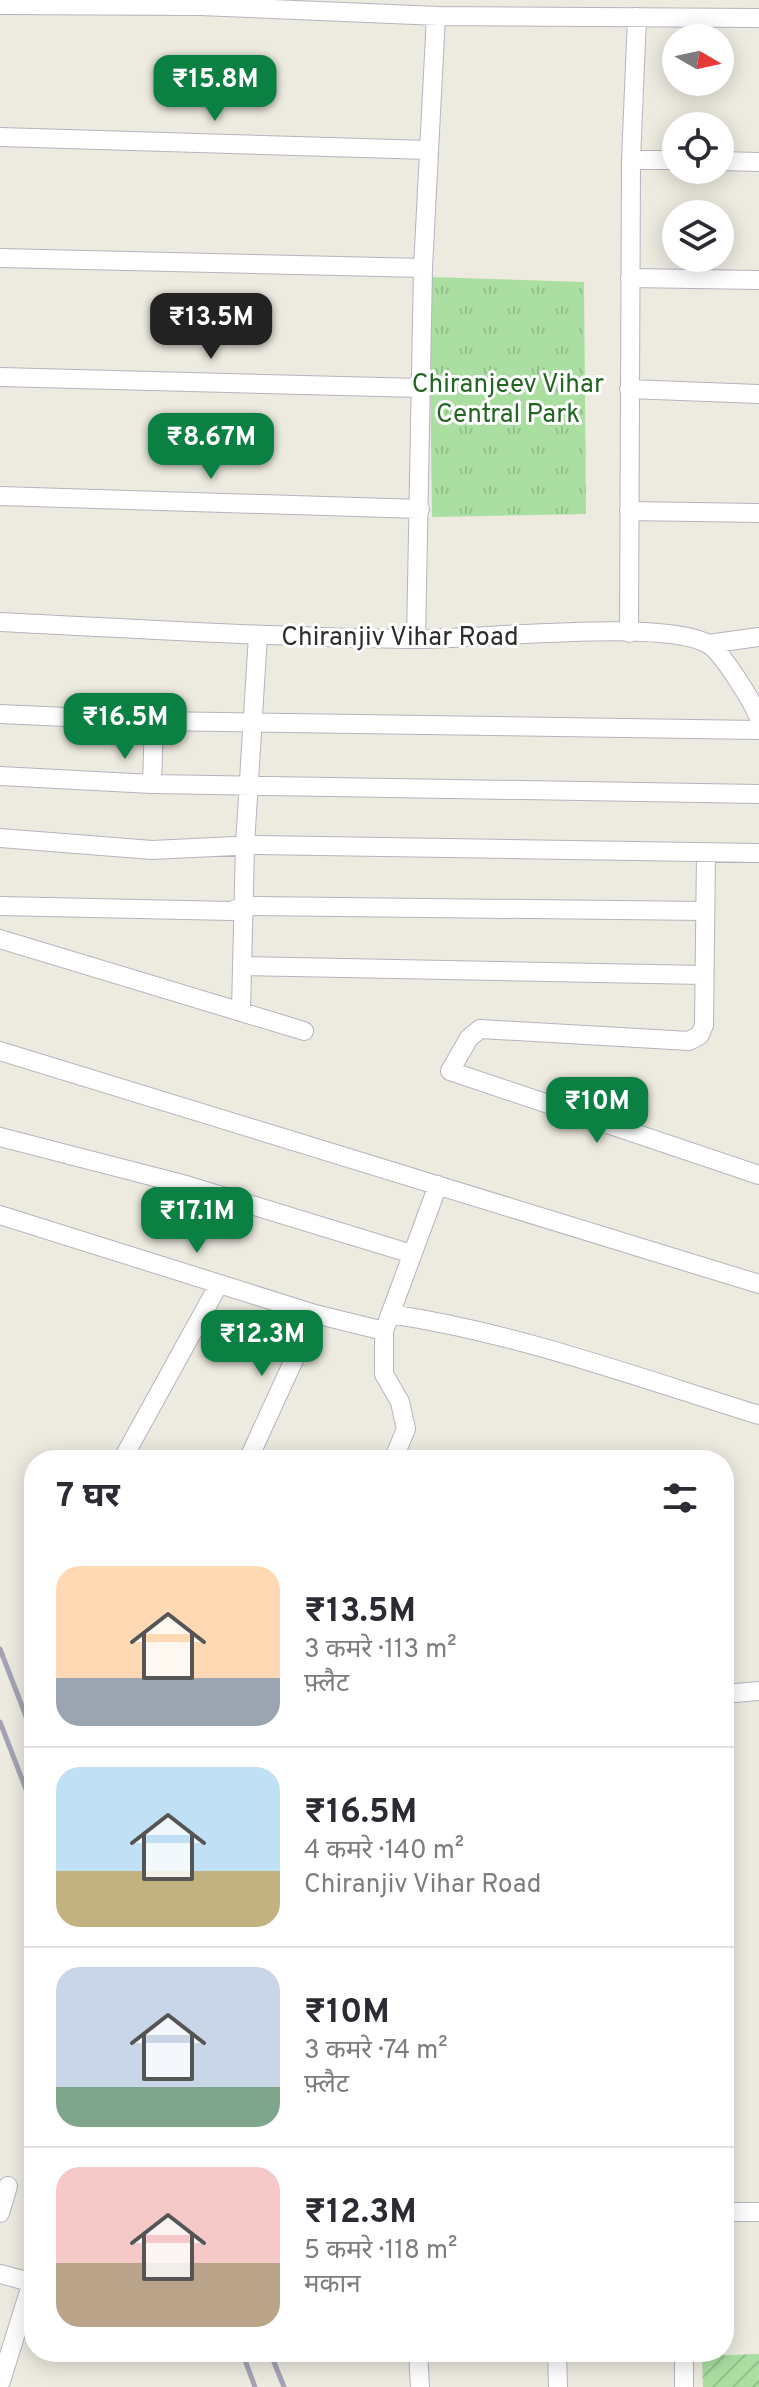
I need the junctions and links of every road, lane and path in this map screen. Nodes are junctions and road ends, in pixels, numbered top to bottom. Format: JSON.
{"nodes":[{"id":1,"x":213,"y":3,"type":"edge"},
{"id":2,"x":0,"y":5,"type":"edge"},
{"id":3,"x":436,"y":16,"type":"junction"},
{"id":4,"x":637,"y":17,"type":"junction"},
{"id":5,"x":759,"y":18,"type":"edge"},
{"id":6,"x":0,"y":137,"type":"edge"},
{"id":7,"x":428,"y":150,"type":"junction"},
{"id":8,"x":631,"y":160,"type":"junction"},
{"id":9,"x":662,"y":160,"type":"edge"},
{"id":10,"x":734,"y":161,"type":"edge"},
{"id":11,"x":759,"y":162,"type":"edge"},
{"id":12,"x":0,"y":258,"type":"edge"},
{"id":13,"x":423,"y":268,"type":"junction"},
{"id":14,"x":630,"y":278,"type":"junction"},
{"id":15,"x":759,"y":280,"type":"edge"},
{"id":16,"x":0,"y":377,"type":"edge"},
{"id":17,"x":420,"y":388,"type":"junction"},
{"id":18,"x":629,"y":389,"type":"junction"},
{"id":19,"x":759,"y":394,"type":"edge"},
{"id":20,"x":0,"y":496,"type":"edge"},
{"id":21,"x":420,"y":509,"type":"junction"},
{"id":22,"x":629,"y":511,"type":"junction"},
{"id":23,"x":759,"y":513,"type":"edge"},
{"id":24,"x":0,"y":622,"type":"edge"},
{"id":25,"x":629,"y":633,"type":"junction"},
{"id":26,"x":258,"y":635,"type":"junction"},
{"id":27,"x":759,"y":637,"type":"edge"},
{"id":28,"x":416,"y":639,"type":"junction"},
{"id":29,"x":708,"y":644,"type":"junction"},
{"id":30,"x":0,"y":714,"type":"edge"},
{"id":31,"x":759,"y":718,"type":"edge"},
{"id":32,"x":154,"y":721,"type":"junction"},
{"id":33,"x":251,"y":721,"type":"junction"},
{"id":34,"x":759,"y":730,"type":"edge"},
{"id":35,"x":0,"y":776,"type":"edge"},
{"id":36,"x":248,"y":783,"type":"junction"},
{"id":37,"x":152,"y":784,"type":"junction"},
{"id":38,"x":759,"y":794,"type":"edge"},
{"id":39,"x":0,"y":838,"type":"edge"},
{"id":40,"x":245,"y":845,"type":"junction"},
{"id":41,"x":706,"y":853,"type":"junction"},
{"id":42,"x":759,"y":853,"type":"edge"},
{"id":43,"x":0,"y":906,"type":"edge"},
{"id":44,"x":244,"y":906,"type":"junction"},
{"id":45,"x":705,"y":911,"type":"junction"},
{"id":46,"x":0,"y":939,"type":"edge"},
{"id":47,"x":242,"y":966,"type":"junction"},
{"id":48,"x":703,"y":975,"type":"junction"},
{"id":49,"x":241,"y":1010,"type":"junction"},
{"id":50,"x":304,"y":1031,"type":"dead end"},
{"id":51,"x":0,"y":1051,"type":"edge"},
{"id":52,"x":0,"y":1137,"type":"edge"},
{"id":53,"x":759,"y":1175,"type":"edge"},
{"id":54,"x":438,"y":1185,"type":"junction"},
{"id":55,"x":0,"y":1215,"type":"edge"},
{"id":56,"x":412,"y":1254,"type":"junction"},
{"id":57,"x":219,"y":1284,"type":"junction"},
{"id":58,"x":759,"y":1284,"type":"edge"},
{"id":59,"x":315,"y":1314,"type":"junction"},
{"id":60,"x":387,"y":1323,"type":"junction"},
{"id":61,"x":759,"y":1415,"type":"edge"},
{"id":62,"x":128,"y":1450,"type":"edge"},
{"id":63,"x":253,"y":1450,"type":"edge"},
{"id":64,"x":399,"y":1450,"type":"edge"},
{"id":65,"x":759,"y":1691,"type":"edge"},
{"id":66,"x":734,"y":1693,"type":"edge"},
{"id":67,"x":8,"y":2186,"type":"dead end"},
{"id":68,"x":734,"y":2212,"type":"edge"},
{"id":69,"x":759,"y":2212,"type":"edge"},
{"id":70,"x":0,"y":2213,"type":"edge"},
{"id":71,"x":0,"y":2274,"type":"edge"},
{"id":72,"x":24,"y":2281,"type":"edge"},
{"id":73,"x":24,"y":2311,"type":"edge"},
{"id":74,"x":419,"y":2362,"type":"edge"},
{"id":75,"x":557,"y":2362,"type":"edge"},
{"id":76,"x":684,"y":2362,"type":"edge"},
{"id":77,"x":1,"y":2381,"type":"edge"},
{"id":78,"x":420,"y":2387,"type":"edge"},
{"id":79,"x":558,"y":2387,"type":"edge"},
{"id":80,"x":684,"y":2387,"type":"edge"}],
"edges":[{"from":1,"to":2,"type":"street"},
{"from":1,"to":3,"type":"street"},
{"from":3,"to":4,"type":"street"},
{"from":3,"to":7,"type":"street"},
{"from":4,"to":5,"type":"street"},
{"from":4,"to":8,"type":"street"},
{"from":6,"to":7,"type":"street"},
{"from":7,"to":13,"type":"street"},
{"from":8,"to":9,"type":"street"},
{"from":8,"to":14,"type":"street"},
{"from":10,"to":11,"type":"street"},
{"from":12,"to":13,"type":"street"},
{"from":13,"to":17,"type":"street"},
{"from":14,"to":15,"type":"street"},
{"from":14,"to":18,"type":"street"},
{"from":16,"to":17,"type":"street"},
{"from":17,"to":21,"type":"street"},
{"from":18,"to":19,"type":"street"},
{"from":18,"to":22,"type":"street"},
{"from":20,"to":21,"type":"street"},
{"from":21,"to":28,"type":"street"},
{"from":22,"to":23,"type":"street"},
{"from":22,"to":25,"type":"street"},
{"from":24,"to":26,"type":"street","name":"Chiranjiv Vihar Road"},
{"from":25,"to":28,"type":"street","name":"Chiranjiv Vihar Road"},
{"from":25,"to":29,"type":"street","name":"Chiranjiv Vihar Road"},
{"from":26,"to":28,"type":"street","name":"Chiranjiv Vihar Road"},
{"from":26,"to":33,"type":"street"},
{"from":27,"to":29,"type":"street"},
{"from":29,"to":31,"type":"street"},
{"from":30,"to":32,"type":"street"},
{"from":32,"to":33,"type":"street"},
{"from":32,"to":37,"type":"street"},
{"from":33,"to":34,"type":"street"},
{"from":33,"to":36,"type":"street"},
{"from":35,"to":37,"type":"street"},
{"from":36,"to":37,"type":"street"},
{"from":36,"to":38,"type":"street"},
{"from":36,"to":40,"type":"street"},
{"from":39,"to":40,"type":"street"},
{"from":40,"to":41,"type":"street"},
{"from":40,"to":44,"type":"street"},
{"from":41,"to":42,"type":"street"},
{"from":41,"to":45,"type":"street"},
{"from":43,"to":44,"type":"street"},
{"from":44,"to":45,"type":"street"},
{"from":44,"to":47,"type":"street"},
{"from":45,"to":48,"type":"street"},
{"from":46,"to":49,"type":"street"},
{"from":47,"to":48,"type":"street"},
{"from":47,"to":49,"type":"street"},
{"from":48,"to":53,"type":"street"},
{"from":49,"to":50,"type":"street"},
{"from":51,"to":54,"type":"street"},
{"from":52,"to":56,"type":"street"},
{"from":54,"to":56,"type":"street"},
{"from":54,"to":58,"type":"street"},
{"from":55,"to":57,"type":"street"},
{"from":56,"to":60,"type":"street"},
{"from":57,"to":59,"type":"street"},
{"from":57,"to":62,"type":"street"},
{"from":59,"to":60,"type":"street"},
{"from":59,"to":63,"type":"street"},
{"from":60,"to":61,"type":"street"},
{"from":60,"to":64,"type":"street"},
{"from":65,"to":66,"type":"street"},
{"from":67,"to":70,"type":"street"},
{"from":68,"to":69,"type":"street"},
{"from":71,"to":72,"type":"street"},
{"from":73,"to":77,"type":"street"},
{"from":74,"to":78,"type":"street"},
{"from":75,"to":79,"type":"street"},
{"from":76,"to":80,"type":"street"}]}
